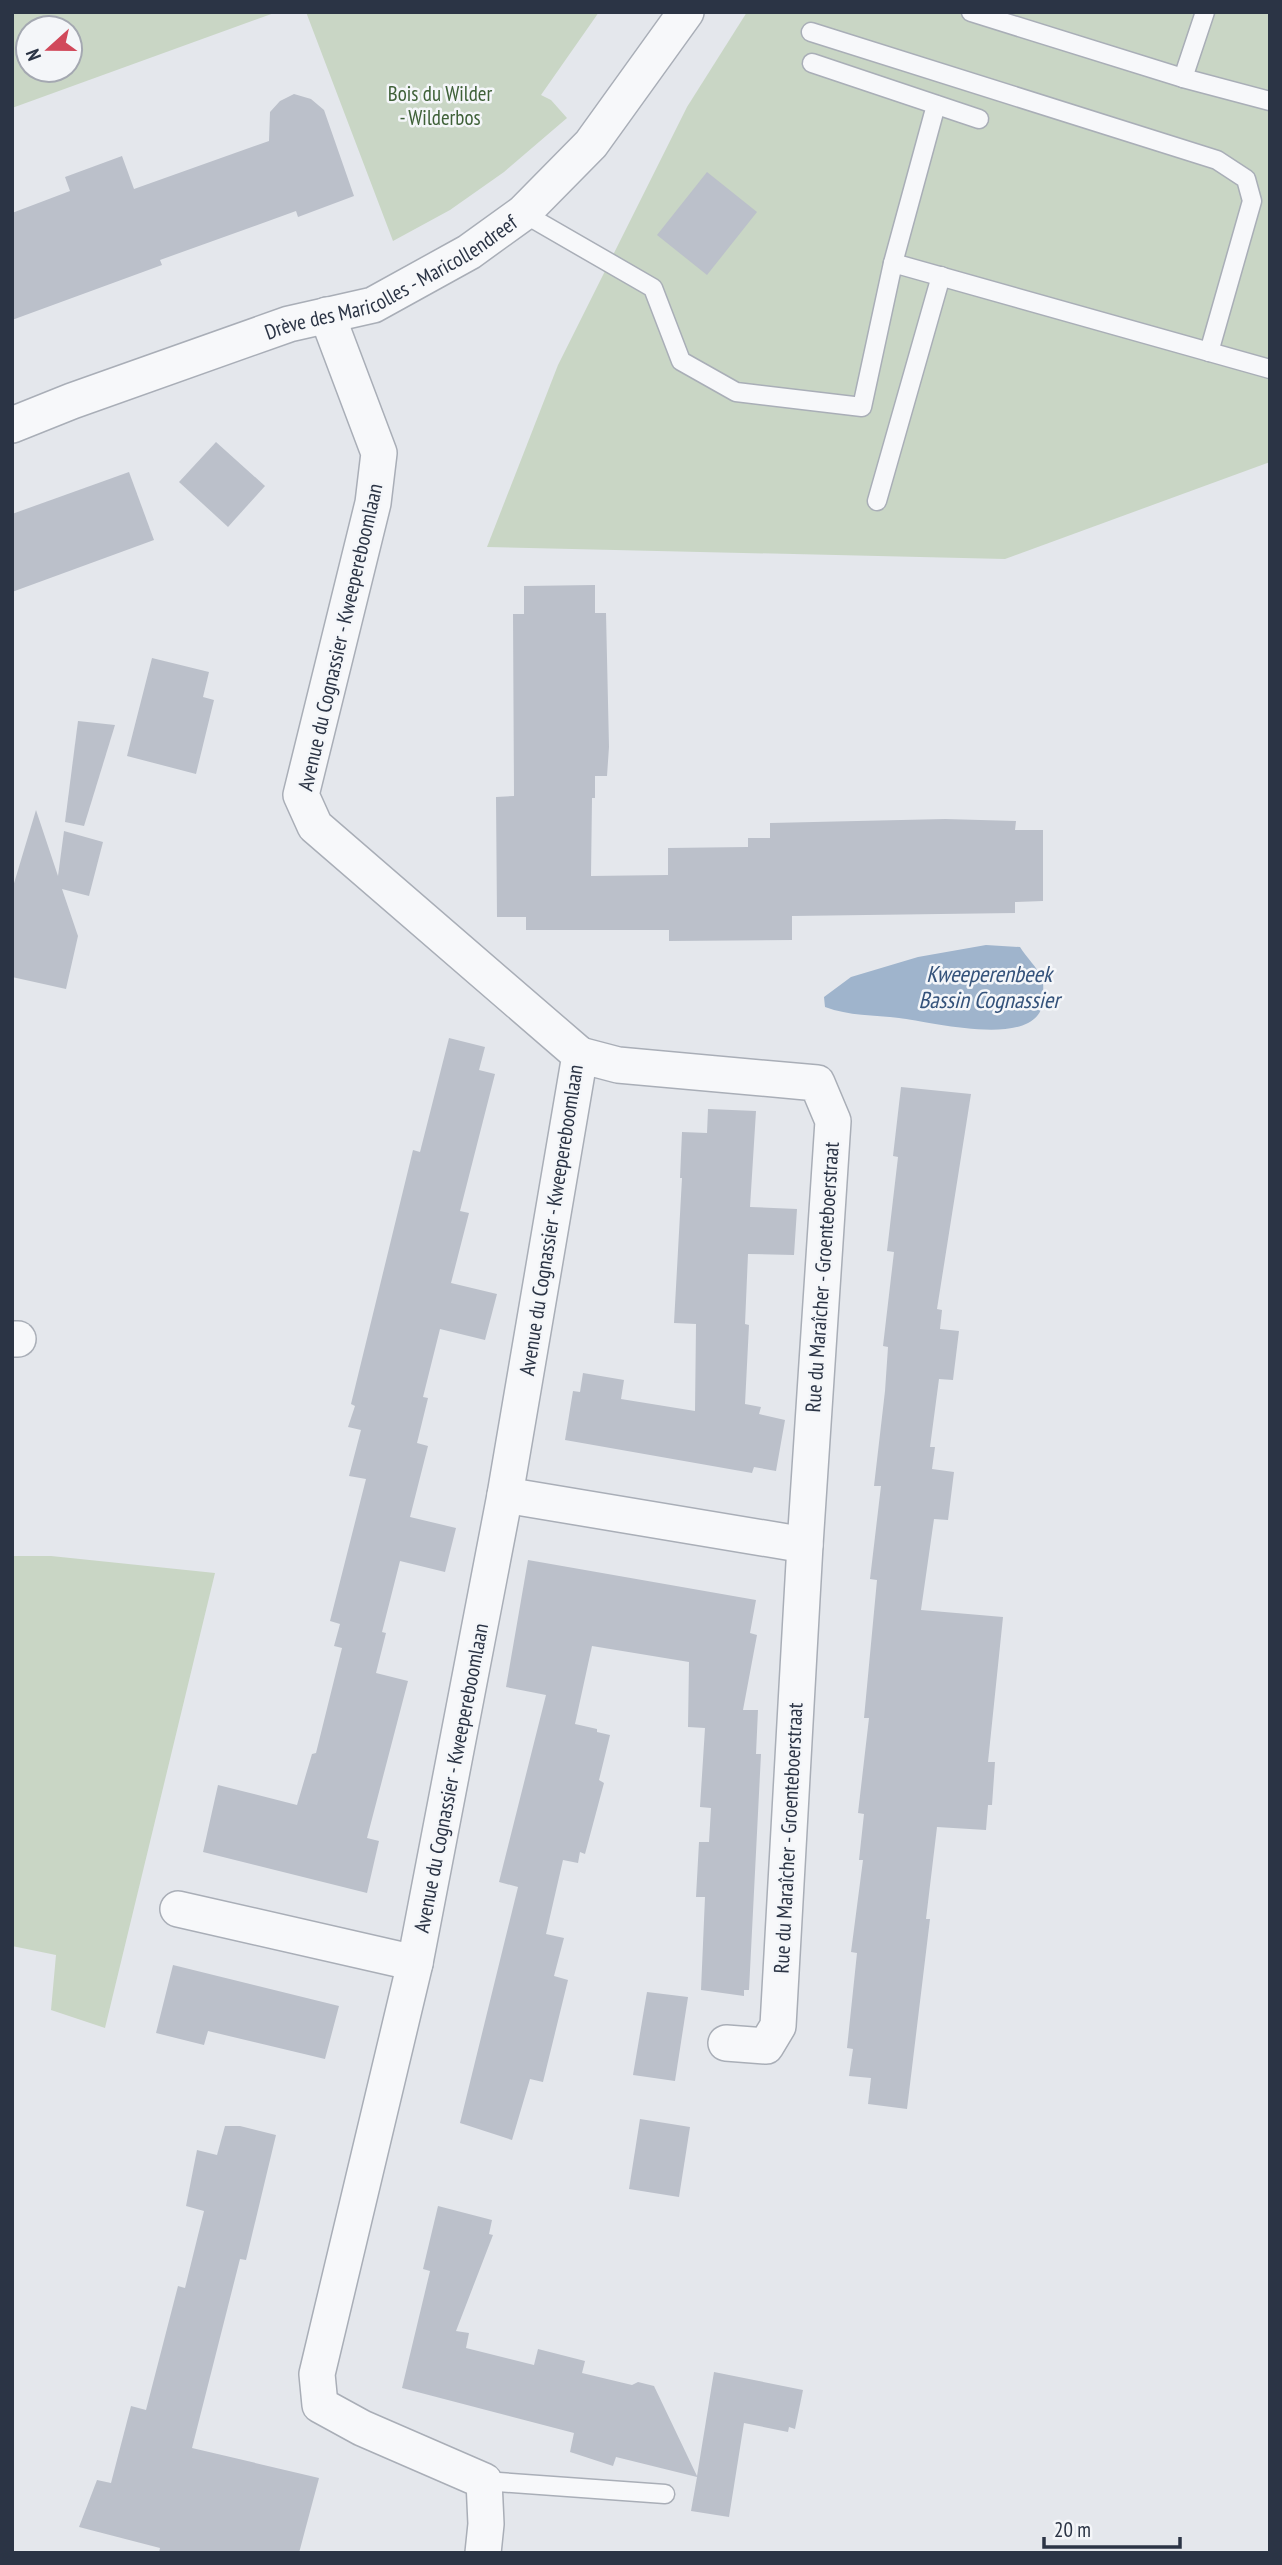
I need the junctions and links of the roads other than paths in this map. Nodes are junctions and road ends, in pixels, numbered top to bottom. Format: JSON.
{"nodes":[{"id":1,"x":686,"y":12,"type":"edge"},
{"id":2,"x":971,"y":12,"type":"edge"},
{"id":3,"x":1205,"y":12,"type":"edge"},
{"id":4,"x":811,"y":32,"type":"dead end"},
{"id":5,"x":812,"y":63,"type":"dead end"},
{"id":6,"x":1184,"y":78,"type":"junction"},
{"id":7,"x":1270,"y":101,"type":"edge"},
{"id":8,"x":936,"y":105,"type":"junction"},
{"id":9,"x":979,"y":118,"type":"dead end"},
{"id":10,"x":523,"y":213,"type":"junction"},
{"id":11,"x":893,"y":263,"type":"junction"},
{"id":12,"x":941,"y":276,"type":"junction"},
{"id":13,"x":327,"y":316,"type":"junction"},
{"id":14,"x":1209,"y":352,"type":"junction"},
{"id":15,"x":1270,"y":369,"type":"edge"},
{"id":16,"x":12,"y":425,"type":"edge"},
{"id":17,"x":877,"y":501,"type":"dead end"},
{"id":18,"x":580,"y":1055,"type":"junction"},
{"id":19,"x":505,"y":1495,"type":"junction"},
{"id":20,"x":805,"y":1545,"type":"junction"},
{"id":21,"x":178,"y":1909,"type":"dead end"},
{"id":22,"x":415,"y":1963,"type":"junction"},
{"id":23,"x":726,"y":2043,"type":"dead end"},
{"id":24,"x":484,"y":2481,"type":"junction"},
{"id":25,"x":665,"y":2494,"type":"dead end"},
{"id":26,"x":483,"y":2553,"type":"edge"}],
"edges":[{"from":1,"to":10,"type":"street","name":"Drève des Maricolles - Maricollendreef"},
{"from":2,"to":6,"type":"lane"},
{"from":3,"to":6,"type":"lane"},
{"from":4,"to":14,"type":"lane"},
{"from":5,"to":8,"type":"lane"},
{"from":6,"to":7,"type":"lane"},
{"from":8,"to":9,"type":"lane"},
{"from":8,"to":11,"type":"lane"},
{"from":10,"to":11,"type":"lane"},
{"from":10,"to":13,"type":"street","name":"Drève des Maricolles - Maricollendreef"},
{"from":11,"to":12,"type":"lane"},
{"from":12,"to":14,"type":"lane"},
{"from":12,"to":17,"type":"lane"},
{"from":13,"to":16,"type":"street","name":"Drève des Maricolles - Maricollendreef"},
{"from":13,"to":18,"type":"street","name":"Avenue du Cognassier - Kweepereboomlaan"},
{"from":14,"to":15,"type":"lane"},
{"from":18,"to":19,"type":"street","name":"Avenue du Cognassier - Kweepereboomlaan"},
{"from":18,"to":20,"type":"street","name":"Rue du Maraîcher - Groenteboerstraat"},
{"from":19,"to":20,"type":"street"},
{"from":19,"to":22,"type":"street","name":"Avenue du Cognassier - Kweepereboomlaan"},
{"from":20,"to":23,"type":"street","name":"Rue du Maraîcher - Groenteboerstraat"},
{"from":21,"to":22,"type":"street","name":"Avenue du Cognassier - Kweepereboomlaan"},
{"from":22,"to":24,"type":"street","name":"Avenue du Cognassier - Kweepereboomlaan"},
{"from":24,"to":25,"type":"lane","name":"Avenue du Cognassier - Kweepereboomlaan"},
{"from":24,"to":26,"type":"street"}]}
